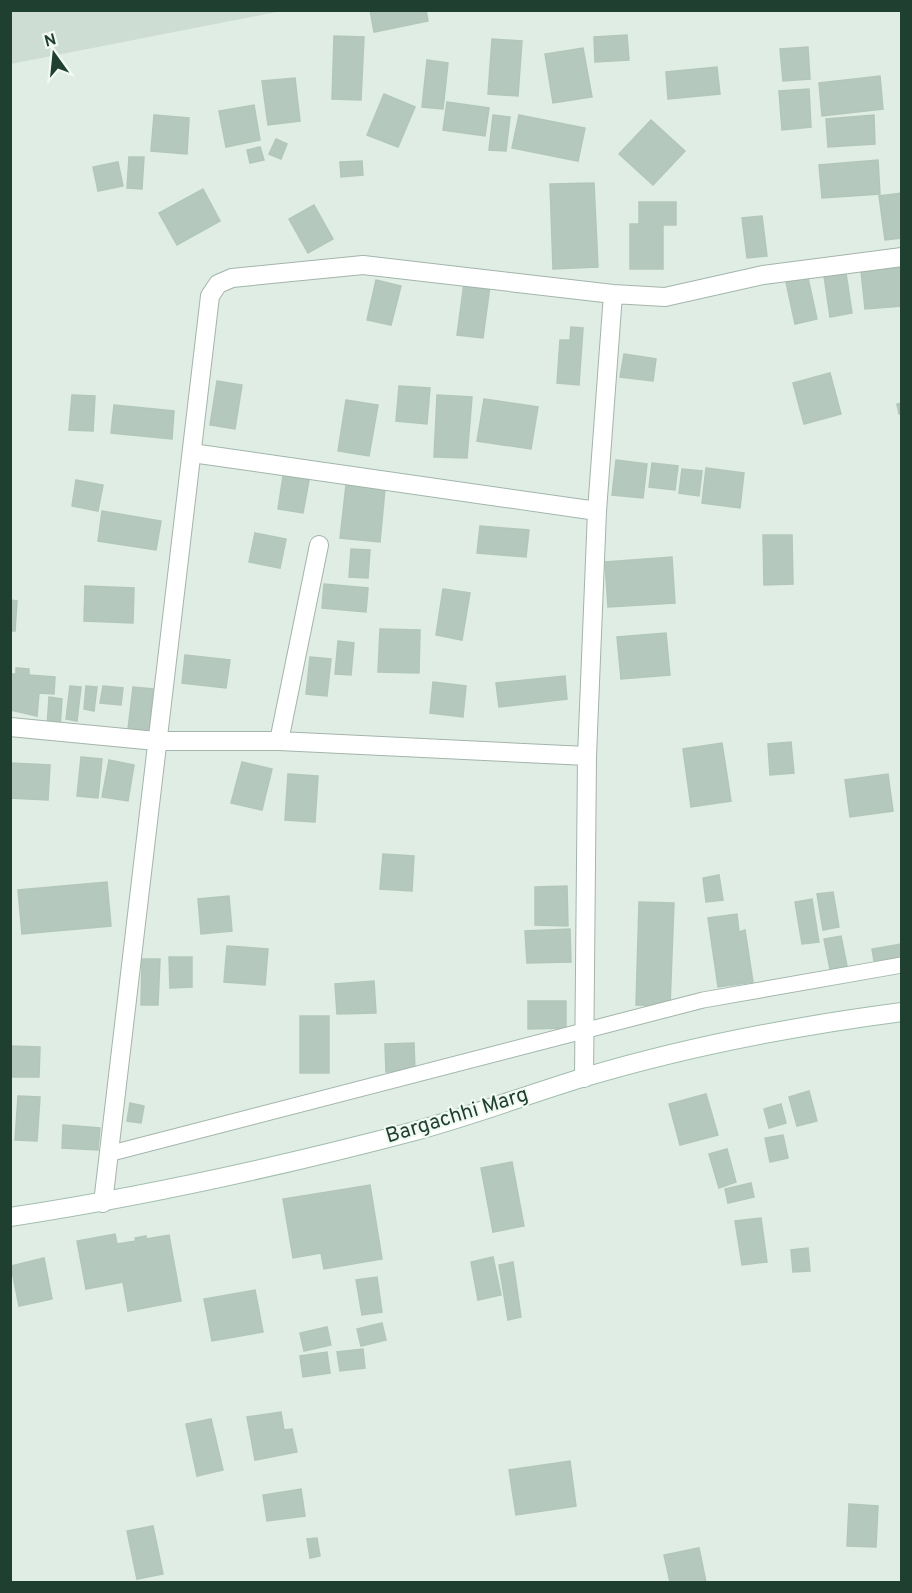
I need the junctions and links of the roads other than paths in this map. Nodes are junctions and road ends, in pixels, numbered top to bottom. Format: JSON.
{"nodes":[{"id":1,"x":902,"y":257,"type":"edge"},
{"id":2,"x":613,"y":294,"type":"junction"},
{"id":3,"x":192,"y":453,"type":"junction"},
{"id":4,"x":597,"y":511,"type":"junction"},
{"id":5,"x":320,"y":544,"type":"dead end"},
{"id":6,"x":10,"y":727,"type":"edge"},
{"id":7,"x":156,"y":741,"type":"junction"},
{"id":8,"x":279,"y":741,"type":"junction"},
{"id":9,"x":587,"y":756,"type":"junction"},
{"id":10,"x":902,"y":965,"type":"edge"},
{"id":11,"x":902,"y":1012,"type":"edge"},
{"id":12,"x":584,"y":1030,"type":"junction"},
{"id":13,"x":584,"y":1078,"type":"junction"},
{"id":14,"x":108,"y":1154,"type":"junction"},
{"id":15,"x":103,"y":1203,"type":"junction"},
{"id":16,"x":10,"y":1217,"type":"edge"}],
"edges":[{"from":1,"to":2,"type":"street"},
{"from":2,"to":3,"type":"street"},
{"from":2,"to":4,"type":"street"},
{"from":3,"to":4,"type":"street"},
{"from":3,"to":7,"type":"street"},
{"from":4,"to":9,"type":"street"},
{"from":5,"to":8,"type":"street"},
{"from":6,"to":7,"type":"street"},
{"from":7,"to":8,"type":"street"},
{"from":7,"to":14,"type":"street"},
{"from":8,"to":9,"type":"street"},
{"from":9,"to":12,"type":"street"},
{"from":10,"to":12,"type":"lane"},
{"from":11,"to":13,"type":"street","name":"Bargachhi Marg"},
{"from":12,"to":13,"type":"street"},
{"from":12,"to":14,"type":"lane"},
{"from":13,"to":15,"type":"street","name":"Bargachhi Marg"},
{"from":14,"to":15,"type":"street"},
{"from":15,"to":16,"type":"street","name":"Bargachhi Marg"}]}
